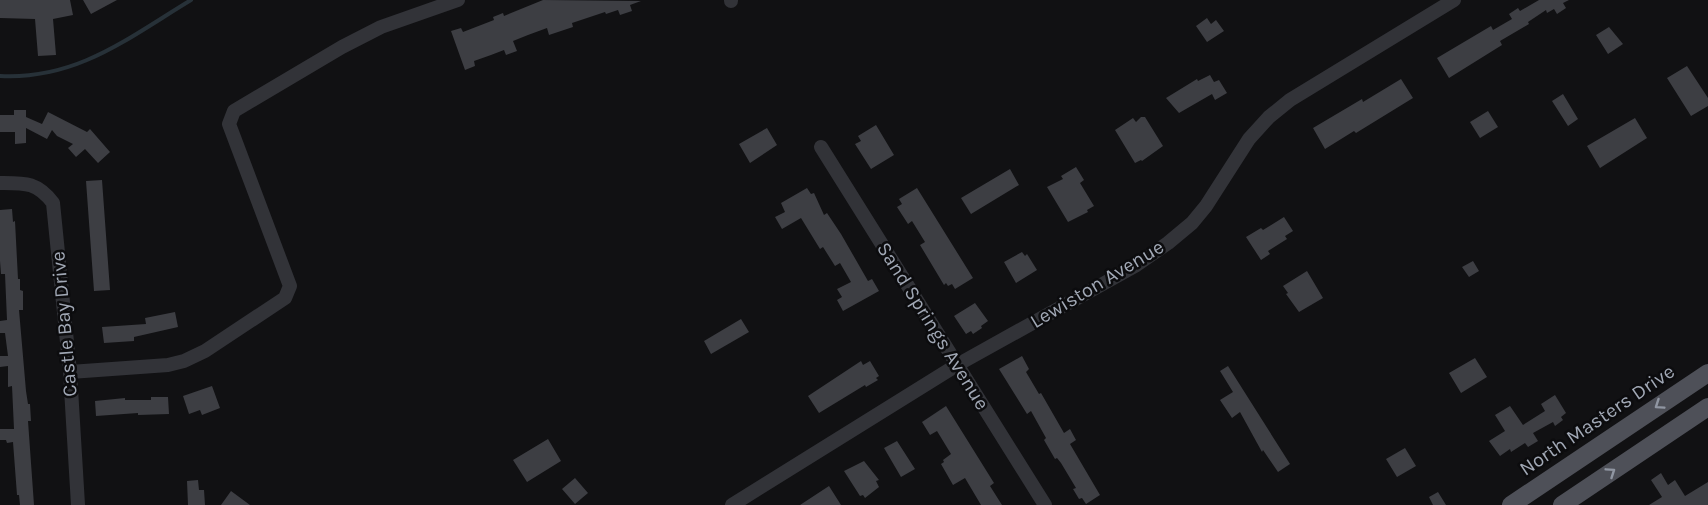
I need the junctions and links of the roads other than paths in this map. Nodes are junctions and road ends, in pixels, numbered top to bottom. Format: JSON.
{"nodes":[{"id":1,"x":458,"y":0,"type":"edge"},
{"id":2,"x":1454,"y":0,"type":"edge"},
{"id":3,"x":821,"y":147,"type":"dead end"},
{"id":4,"x":0,"y":183,"type":"edge"},
{"id":5,"x":957,"y":365,"type":"junction"},
{"id":6,"x":70,"y":372,"type":"junction"},
{"id":7,"x":1708,"y":373,"type":"edge"},
{"id":8,"x":1708,"y":407,"type":"edge"},
{"id":9,"x":78,"y":505,"type":"edge"},
{"id":10,"x":732,"y":505,"type":"edge"},
{"id":11,"x":1045,"y":505,"type":"edge"},
{"id":12,"x":1511,"y":505,"type":"edge"},
{"id":13,"x":1562,"y":505,"type":"edge"}],
"edges":[{"from":1,"to":6,"type":"street"},
{"from":2,"to":5,"type":"street","name":"Lewiston Avenue"},
{"from":3,"to":5,"type":"street","name":"Sand Springs Avenue"},
{"from":4,"to":6,"type":"street","name":"Castle Bay Drive"},
{"from":5,"to":10,"type":"street","name":"Lewiston Avenue"},
{"from":5,"to":11,"type":"street","name":"Sand Springs Avenue"},
{"from":6,"to":9,"type":"street","name":"Castle Bay Drive"},
{"from":7,"to":12,"type":"main road","name":"North Masters Drive","one_way":true},
{"from":13,"to":8,"type":"main road","one_way":true}]}
